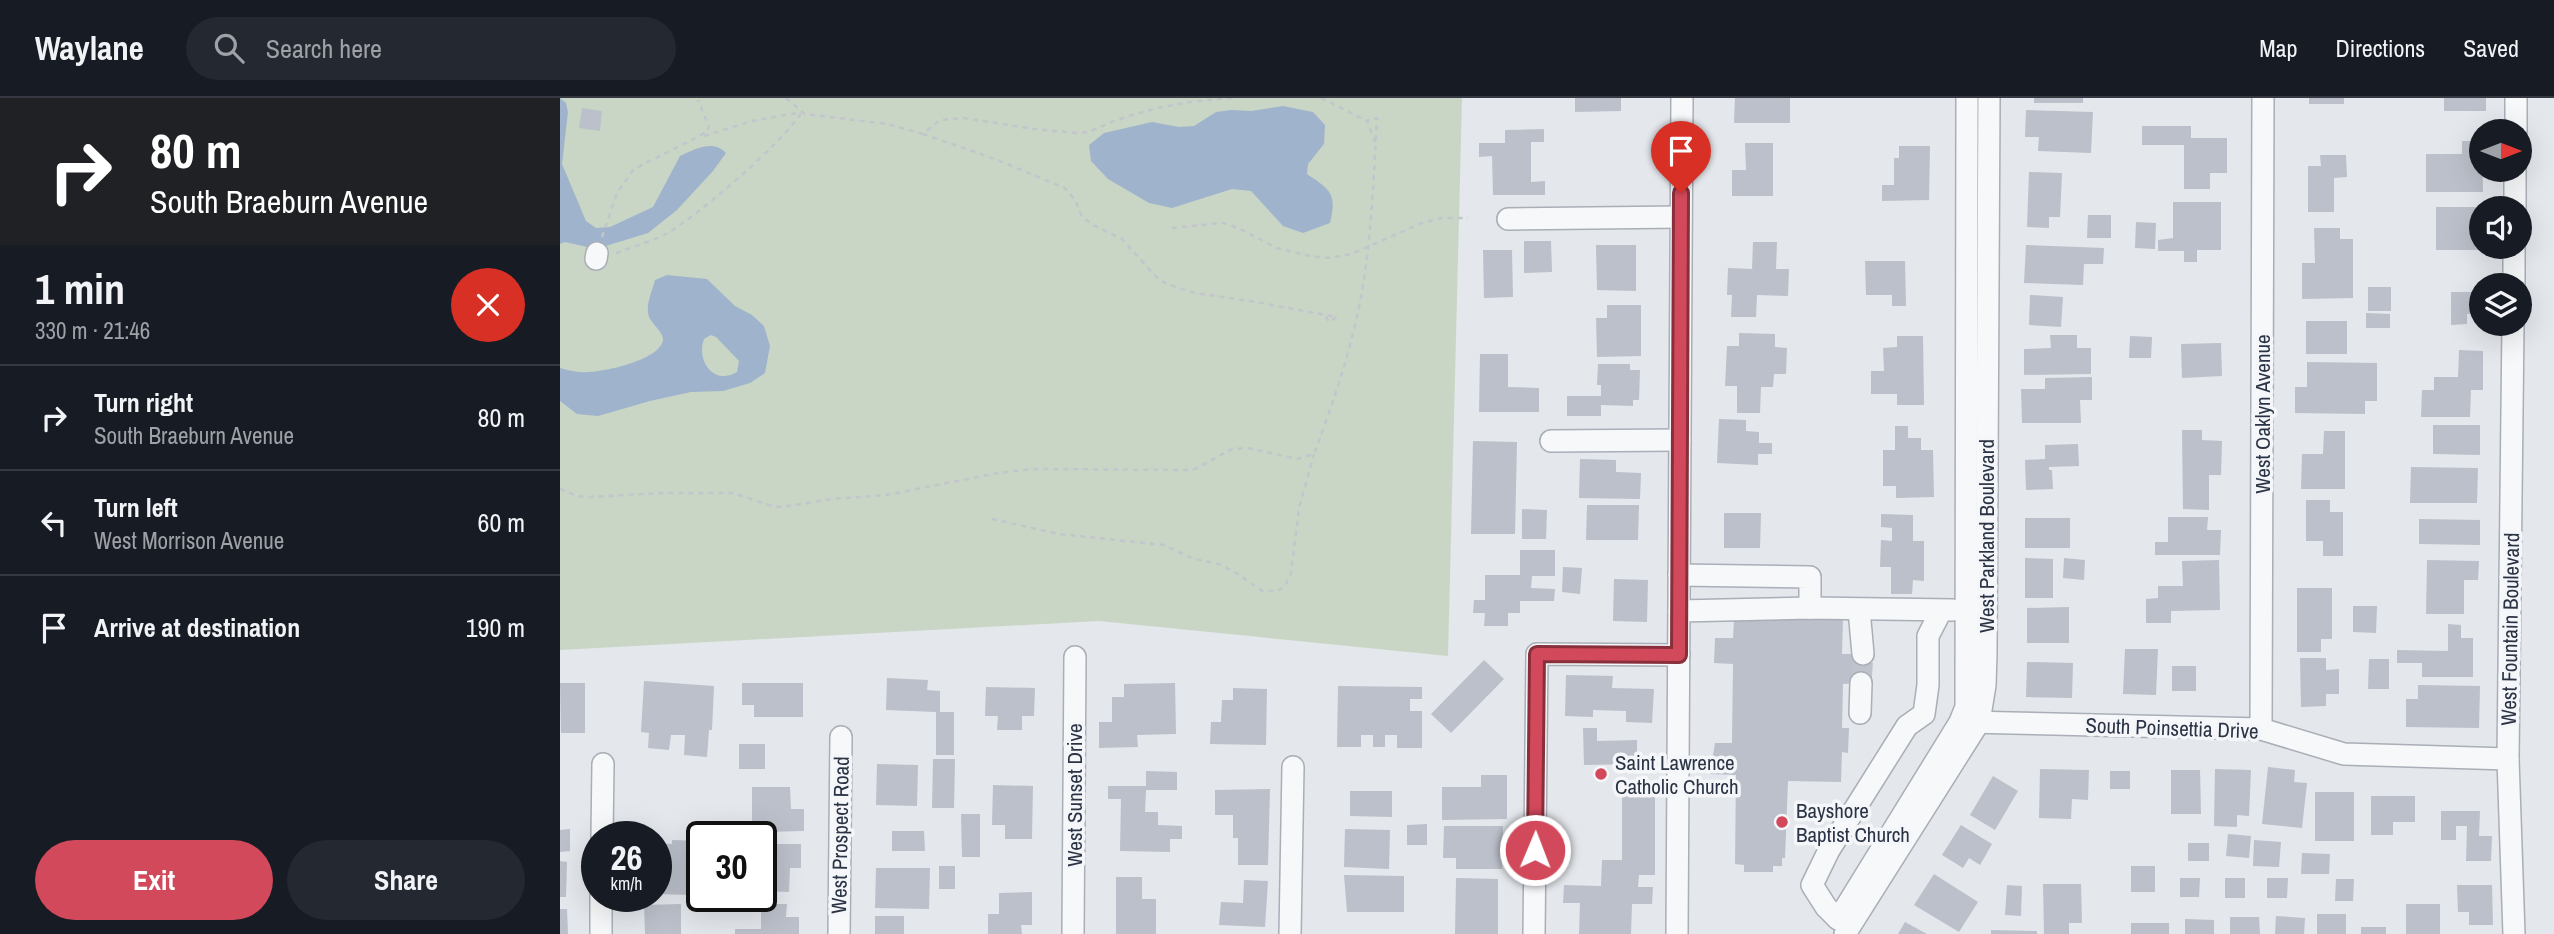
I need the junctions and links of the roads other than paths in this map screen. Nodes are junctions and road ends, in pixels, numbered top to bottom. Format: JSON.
{"nodes":[{"id":1,"x":1682,"y":98,"type":"edge"},
{"id":2,"x":1967,"y":98,"type":"edge"},
{"id":3,"x":1989,"y":98,"type":"edge"},
{"id":4,"x":2263,"y":98,"type":"edge"},
{"id":5,"x":2516,"y":98,"type":"edge"},
{"id":6,"x":2516,"y":119,"type":"edge"},
{"id":7,"x":1681,"y":217,"type":"junction"},
{"id":8,"x":1508,"y":219,"type":"dead end"},
{"id":9,"x":2513,"y":336,"type":"edge"},
{"id":10,"x":1551,"y":440,"type":"dead end"},
{"id":11,"x":1680,"y":440,"type":"junction"},
{"id":12,"x":1679,"y":575,"type":"junction"},
{"id":13,"x":1810,"y":608,"type":"junction"},
{"id":14,"x":1968,"y":609,"type":"junction"},
{"id":15,"x":1859,"y":610,"type":"junction"},
{"id":16,"x":1679,"y":611,"type":"junction"},
{"id":17,"x":1941,"y":611,"type":"junction"},
{"id":18,"x":1863,"y":654,"type":"tunnel mouth"},
{"id":19,"x":1679,"y":655,"type":"junction"},
{"id":20,"x":1075,"y":657,"type":"dead end"},
{"id":21,"x":1861,"y":683,"type":"tunnel mouth"},
{"id":22,"x":1860,"y":713,"type":"dead end"},
{"id":23,"x":1924,"y":714,"type":"junction"},
{"id":24,"x":1964,"y":726,"type":"junction"},
{"id":25,"x":2260,"y":729,"type":"junction"},
{"id":26,"x":841,"y":737,"type":"dead end"},
{"id":27,"x":2508,"y":759,"type":"junction"},
{"id":28,"x":603,"y":764,"type":"dead end"},
{"id":29,"x":1293,"y":768,"type":"dead end"},
{"id":30,"x":602,"y":821,"type":"edge"},
{"id":31,"x":601,"y":912,"type":"edge"},
{"id":32,"x":1840,"y":929,"type":"edge"},
{"id":33,"x":601,"y":934,"type":"edge"},
{"id":34,"x":839,"y":934,"type":"edge"},
{"id":35,"x":1073,"y":934,"type":"edge"},
{"id":36,"x":1290,"y":934,"type":"edge"},
{"id":37,"x":1534,"y":934,"type":"edge"},
{"id":38,"x":1677,"y":934,"type":"edge"},
{"id":39,"x":2514,"y":934,"type":"edge"}],
"edges":[{"from":1,"to":7,"type":"street"},
{"from":2,"to":14,"type":"street","name":"West Parkland Boulevard"},
{"from":3,"to":24,"type":"street","name":"West Parkland Boulevard"},
{"from":4,"to":25,"type":"street","name":"West Oaklyn Avenue"},
{"from":5,"to":6,"type":"street"},
{"from":7,"to":8,"type":"street"},
{"from":7,"to":11,"type":"street"},
{"from":9,"to":27,"type":"street","name":"West Fountain Boulevard"},
{"from":10,"to":11,"type":"street"},
{"from":11,"to":12,"type":"street"},
{"from":12,"to":13,"type":"street"},
{"from":12,"to":16,"type":"street"},
{"from":13,"to":15,"type":"street"},
{"from":13,"to":16,"type":"street"},
{"from":14,"to":17,"type":"street"},
{"from":14,"to":24,"type":"street","name":"West Parkland Boulevard"},
{"from":15,"to":17,"type":"street"},
{"from":15,"to":18,"type":"street"},
{"from":16,"to":19,"type":"street"},
{"from":17,"to":23,"type":"street"},
{"from":19,"to":37,"type":"street"},
{"from":19,"to":38,"type":"street"},
{"from":20,"to":35,"type":"street","name":"West Sunset Drive"},
{"from":21,"to":22,"type":"street"},
{"from":23,"to":24,"type":"street"},
{"from":23,"to":32,"type":"street"},
{"from":24,"to":25,"type":"street","name":"South Poinsettia Drive"},
{"from":24,"to":32,"type":"street","name":"West Parkland Boulevard"},
{"from":25,"to":27,"type":"street","name":"South Poinsettia Drive"},
{"from":26,"to":34,"type":"street","name":"West Prospect Road"},
{"from":27,"to":39,"type":"street","name":"West Fountain Boulevard"},
{"from":28,"to":30,"type":"street"},
{"from":29,"to":36,"type":"street"},
{"from":31,"to":33,"type":"street"}]}
